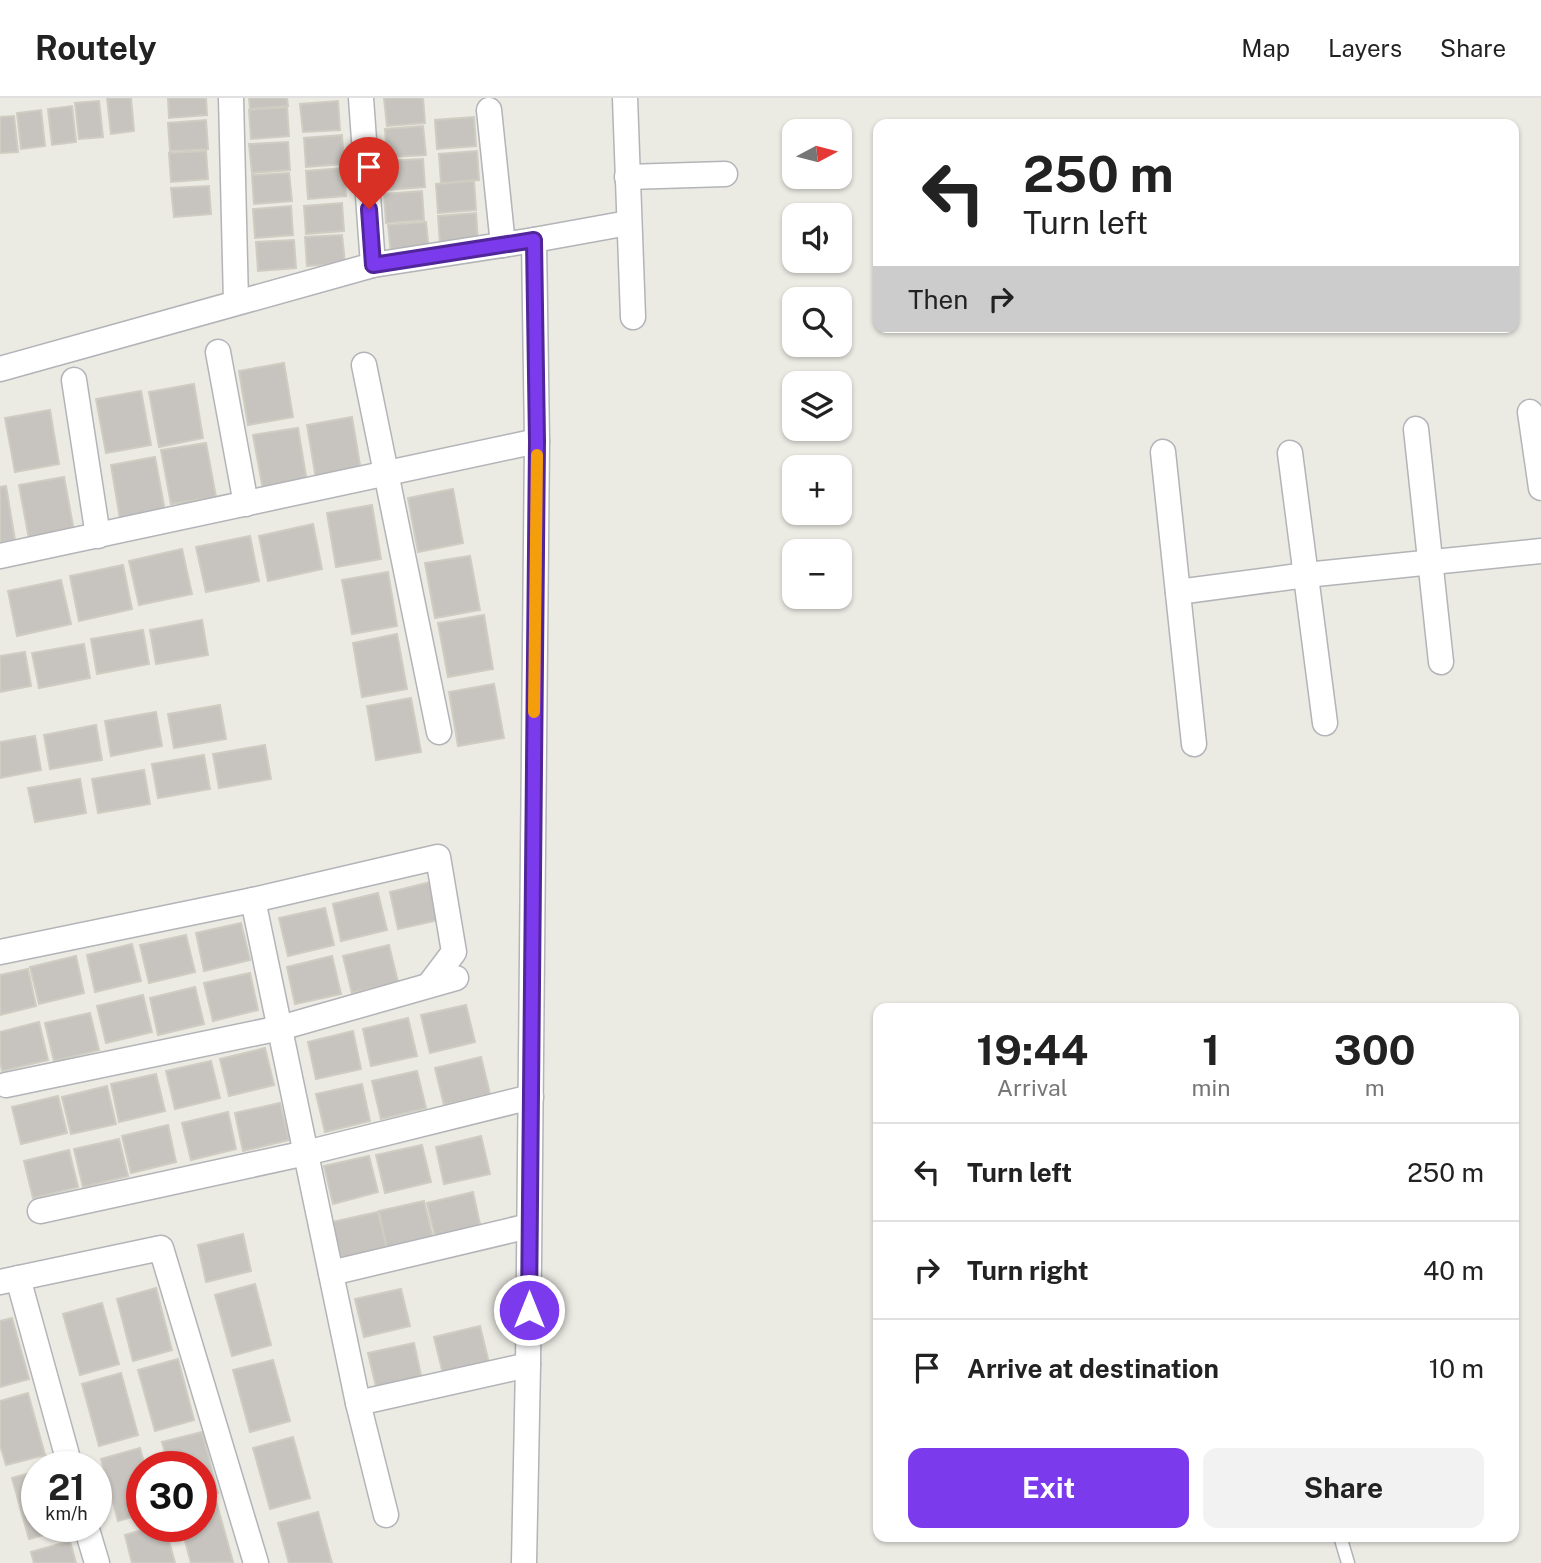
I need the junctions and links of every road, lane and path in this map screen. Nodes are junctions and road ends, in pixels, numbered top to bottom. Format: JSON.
{"nodes":[{"id":1,"x":231,"y":98,"type":"edge"},
{"id":2,"x":361,"y":98,"type":"edge"},
{"id":3,"x":625,"y":98,"type":"edge"},
{"id":4,"x":489,"y":110,"type":"dead end"},
{"id":5,"x":725,"y":174,"type":"dead end"},
{"id":6,"x":627,"y":177,"type":"junction"},
{"id":7,"x":628,"y":223,"type":"junction"},
{"id":8,"x":540,"y":239,"type":"junction"},
{"id":9,"x":503,"y":245,"type":"junction"},
{"id":10,"x":373,"y":265,"type":"junction"},
{"id":11,"x":236,"y":302,"type":"junction"},
{"id":12,"x":633,"y":317,"type":"dead end"},
{"id":13,"x":218,"y":352,"type":"dead end"},
{"id":14,"x":364,"y":365,"type":"dead end"},
{"id":15,"x":0,"y":369,"type":"edge"},
{"id":16,"x":74,"y":380,"type":"dead end"},
{"id":17,"x":1530,"y":412,"type":"dead end"},
{"id":18,"x":1416,"y":429,"type":"dead end"},
{"id":19,"x":537,"y":441,"type":"junction"},
{"id":20,"x":1163,"y":452,"type":"dead end"},
{"id":21,"x":1290,"y":453,"type":"dead end"},
{"id":22,"x":387,"y":473,"type":"junction"},
{"id":23,"x":1541,"y":488,"type":"edge"},
{"id":24,"x":246,"y":504,"type":"junction"},
{"id":25,"x":98,"y":536,"type":"junction"},
{"id":26,"x":1541,"y":551,"type":"edge"},
{"id":27,"x":0,"y":556,"type":"edge"},
{"id":28,"x":1431,"y":562,"type":"junction"},
{"id":29,"x":1306,"y":575,"type":"junction"},
{"id":30,"x":1178,"y":592,"type":"junction"},
{"id":31,"x":1441,"y":662,"type":"dead end"},
{"id":32,"x":1325,"y":723,"type":"dead end"},
{"id":33,"x":439,"y":732,"type":"dead end"},
{"id":34,"x":1194,"y":744,"type":"dead end"},
{"id":35,"x":253,"y":900,"type":"junction"},
{"id":36,"x":0,"y":952,"type":"edge"},
{"id":37,"x":456,"y":978,"type":"dead end"},
{"id":38,"x":429,"y":985,"type":"junction"},
{"id":39,"x":280,"y":1028,"type":"junction"},
{"id":40,"x":6,"y":1085,"type":"dead end"},
{"id":41,"x":531,"y":1097,"type":"junction"},
{"id":42,"x":306,"y":1153,"type":"junction"},
{"id":43,"x":40,"y":1211,"type":"dead end"},
{"id":44,"x":529,"y":1226,"type":"junction"},
{"id":45,"x":331,"y":1273,"type":"junction"},
{"id":46,"x":9,"y":1280,"type":"edge"},
{"id":47,"x":528,"y":1365,"type":"junction"},
{"id":48,"x":358,"y":1403,"type":"junction"},
{"id":49,"x":65,"y":1451,"type":"edge"},
{"id":50,"x":386,"y":1515,"type":"dead end"},
{"id":51,"x":91,"y":1542,"type":"edge"},
{"id":52,"x":1342,"y":1542,"type":"edge"},
{"id":53,"x":97,"y":1563,"type":"edge"},
{"id":54,"x":256,"y":1563,"type":"edge"},
{"id":55,"x":524,"y":1563,"type":"edge"},
{"id":56,"x":1348,"y":1563,"type":"edge"}],
"edges":[{"from":1,"to":11,"type":"street"},
{"from":2,"to":10,"type":"street"},
{"from":3,"to":6,"type":"street"},
{"from":4,"to":9,"type":"street"},
{"from":5,"to":6,"type":"street"},
{"from":6,"to":7,"type":"street"},
{"from":7,"to":8,"type":"street"},
{"from":7,"to":12,"type":"street"},
{"from":8,"to":9,"type":"street"},
{"from":8,"to":19,"type":"street"},
{"from":9,"to":10,"type":"street"},
{"from":10,"to":11,"type":"street"},
{"from":11,"to":15,"type":"street"},
{"from":13,"to":24,"type":"street"},
{"from":14,"to":22,"type":"street"},
{"from":16,"to":25,"type":"street"},
{"from":17,"to":23,"type":"street"},
{"from":18,"to":28,"type":"street"},
{"from":19,"to":22,"type":"street"},
{"from":19,"to":41,"type":"street"},
{"from":20,"to":30,"type":"street"},
{"from":21,"to":29,"type":"street"},
{"from":22,"to":24,"type":"street"},
{"from":22,"to":33,"type":"street"},
{"from":24,"to":25,"type":"street"},
{"from":25,"to":27,"type":"street"},
{"from":26,"to":28,"type":"street"},
{"from":28,"to":29,"type":"street"},
{"from":28,"to":31,"type":"street"},
{"from":29,"to":30,"type":"street"},
{"from":29,"to":32,"type":"street"},
{"from":30,"to":34,"type":"street"},
{"from":35,"to":36,"type":"street"},
{"from":35,"to":38,"type":"street"},
{"from":35,"to":39,"type":"street"},
{"from":37,"to":38,"type":"street"},
{"from":38,"to":39,"type":"street"},
{"from":39,"to":40,"type":"street"},
{"from":39,"to":42,"type":"street"},
{"from":41,"to":42,"type":"street"},
{"from":41,"to":44,"type":"street"},
{"from":42,"to":43,"type":"street"},
{"from":42,"to":45,"type":"street"},
{"from":44,"to":45,"type":"street"},
{"from":44,"to":47,"type":"street"},
{"from":45,"to":48,"type":"street"},
{"from":46,"to":49,"type":"street"},
{"from":46,"to":54,"type":"street"},
{"from":47,"to":48,"type":"street"},
{"from":47,"to":55,"type":"street"},
{"from":48,"to":50,"type":"street"},
{"from":51,"to":53,"type":"street"},
{"from":52,"to":56,"type":"lane"}]}
